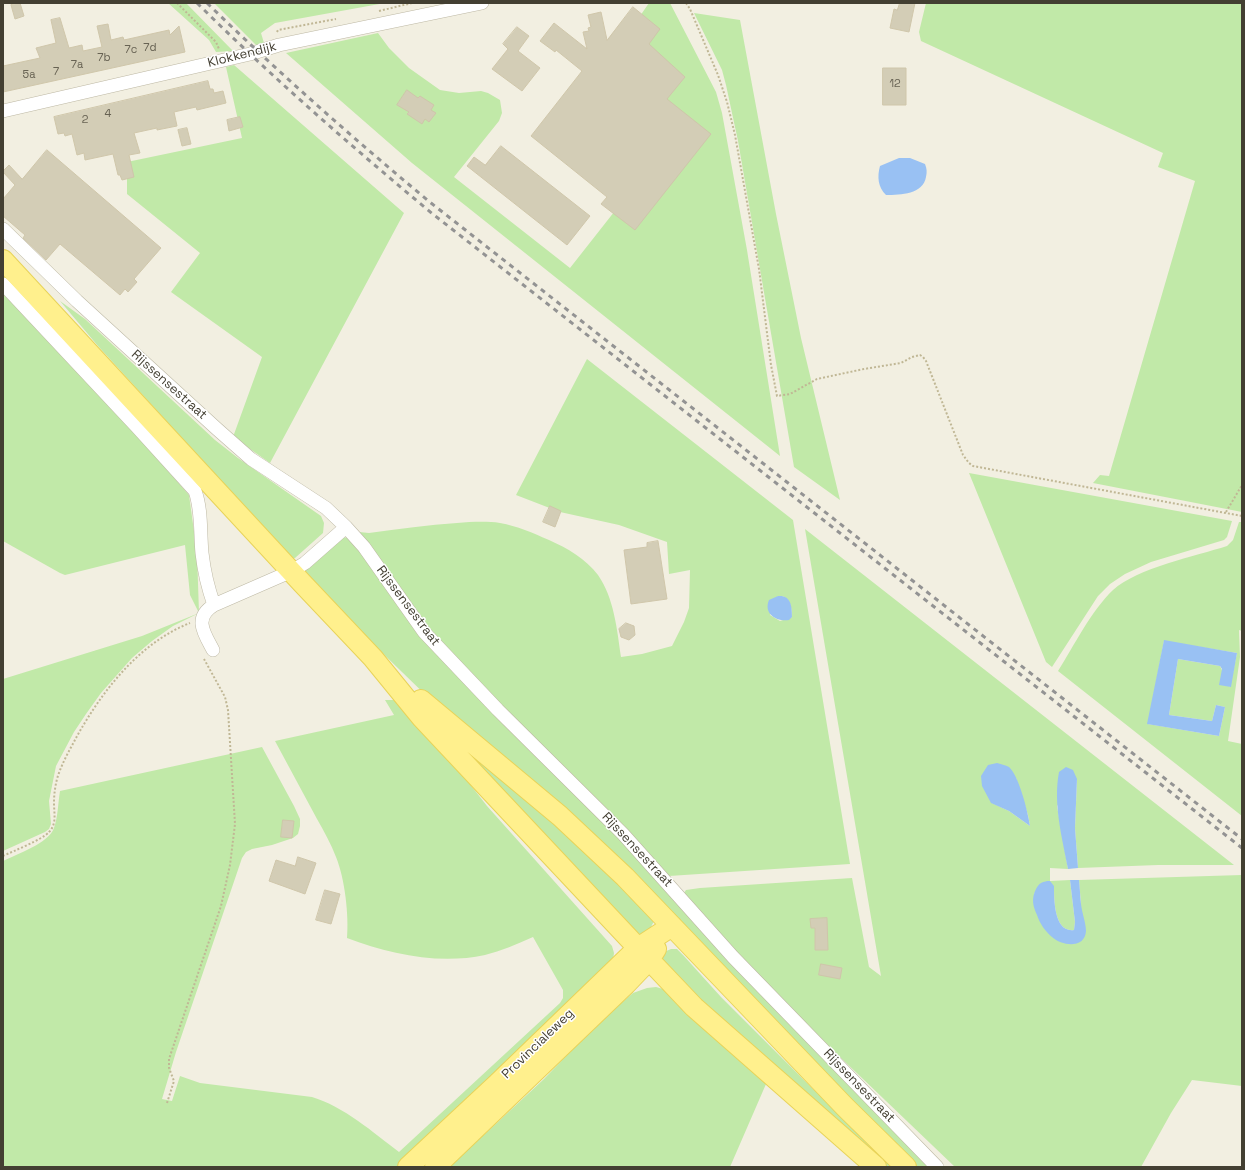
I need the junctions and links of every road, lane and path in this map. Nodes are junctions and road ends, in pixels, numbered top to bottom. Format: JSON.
{"nodes":[{"id":1,"x":177,"y":3,"type":"edge"},
{"id":2,"x":482,"y":3,"type":"edge"},
{"id":3,"x":686,"y":3,"type":"edge"},
{"id":4,"x":222,"y":60,"type":"junction"},
{"id":5,"x":3,"y":110,"type":"edge"},
{"id":6,"x":3,"y":229,"type":"edge"},
{"id":7,"x":3,"y":260,"type":"edge"},
{"id":8,"x":3,"y":284,"type":"edge"},
{"id":9,"x":1242,"y":485,"type":"edge"},
{"id":10,"x":1226,"y":512,"type":"junction"},
{"id":11,"x":1242,"y":516,"type":"edge"},
{"id":12,"x":346,"y":527,"type":"junction"},
{"id":13,"x":292,"y":571,"type":"junction"},
{"id":14,"x":214,"y":605,"type":"junction"},
{"id":15,"x":203,"y":618,"type":"junction"},
{"id":16,"x":207,"y":653,"type":"joint"},
{"id":17,"x":373,"y":658,"type":"junction"},
{"id":18,"x":3,"y":856,"type":"edge"},
{"id":19,"x":672,"y":926,"type":"junction"},
{"id":20,"x":643,"y":954,"type":"junction"},
{"id":21,"x":167,"y":1102,"type":"dead end"},
{"id":22,"x":408,"y":1167,"type":"edge"},
{"id":23,"x":435,"y":1167,"type":"edge"},
{"id":24,"x":876,"y":1167,"type":"edge"},
{"id":25,"x":906,"y":1167,"type":"edge"},
{"id":26,"x":937,"y":1167,"type":"edge"}],
"edges":[{"from":1,"to":4,"type":"path"},
{"from":2,"to":4,"type":"street","name":"Klokkendijk"},
{"from":3,"to":10,"type":"path"},
{"from":4,"to":5,"type":"street","name":"Klokkendijk"},
{"from":6,"to":12,"type":"street","name":"Rijssensestraat"},
{"from":7,"to":13,"type":"main road","name":"Rijssensestraat"},
{"from":8,"to":14,"type":"street"},
{"from":9,"to":10,"type":"path"},
{"from":10,"to":11,"type":"path"},
{"from":12,"to":13,"type":"street"},
{"from":12,"to":26,"type":"street","name":"Rijssensestraat"},
{"from":13,"to":14,"type":"street"},
{"from":13,"to":17,"type":"main road","name":"Rijssensestraat"},
{"from":14,"to":15,"type":"street"},
{"from":15,"to":16,"type":"street"},
{"from":15,"to":18,"type":"path"},
{"from":16,"to":21,"type":"path"},
{"from":17,"to":19,"type":"main road","name":"Rijssensestraat"},
{"from":17,"to":20,"type":"main road","name":"Rijssensestraat"},
{"from":19,"to":20,"type":"main road"},
{"from":19,"to":25,"type":"main road","name":"Rijssensestraat"},
{"from":20,"to":22,"type":"main road","name":"Provincialeweg"},
{"from":20,"to":23,"type":"main road","name":"Provincialeweg"},
{"from":20,"to":24,"type":"main road","name":"Rijssensestraat"}]}
